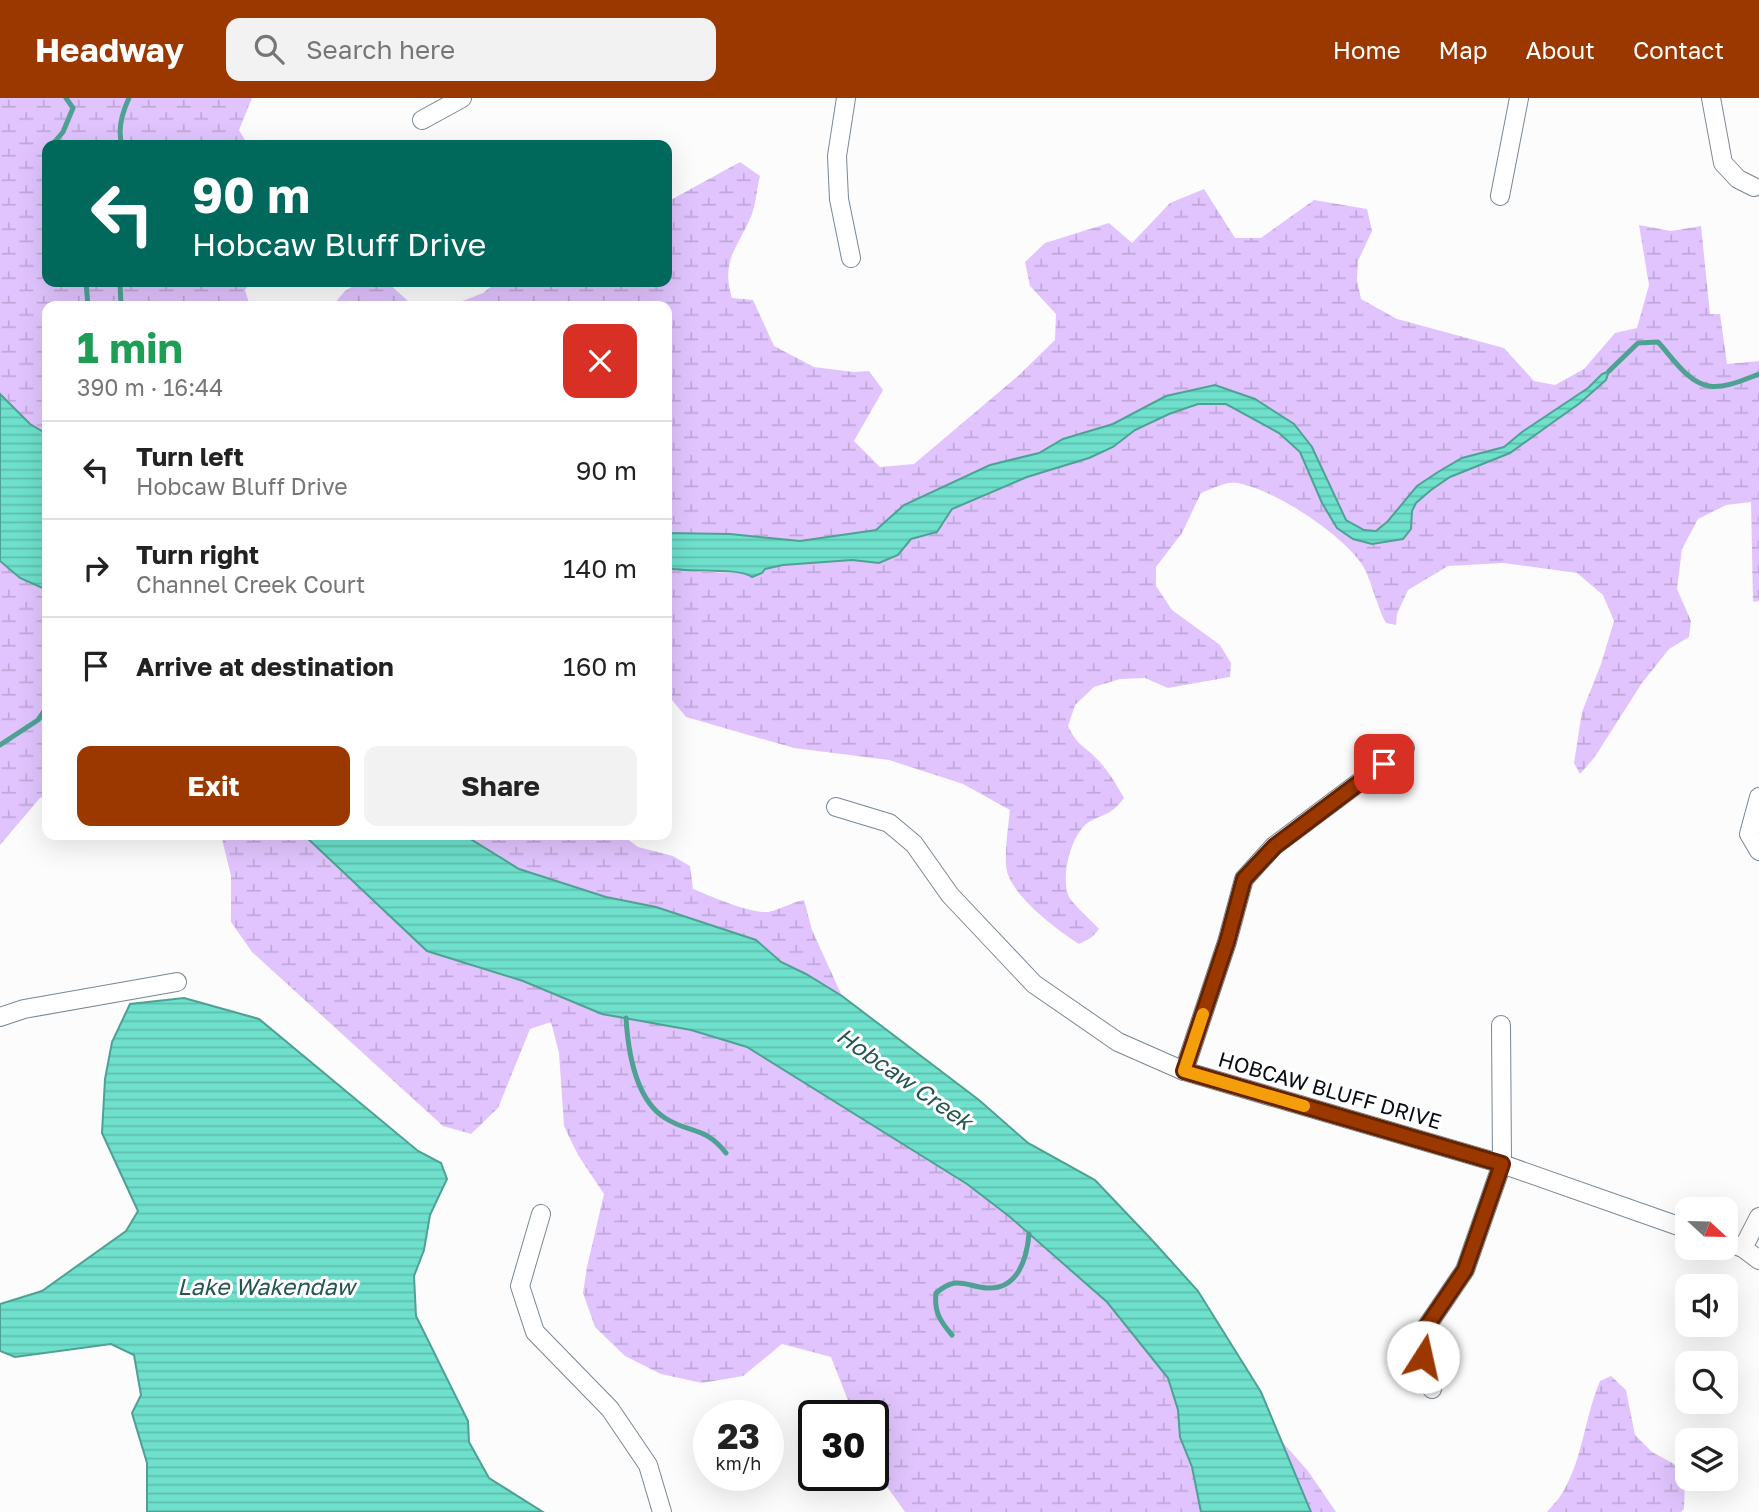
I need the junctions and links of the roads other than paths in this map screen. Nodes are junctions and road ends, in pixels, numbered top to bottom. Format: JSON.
{"nodes":[{"id":1,"x":462,"y":98,"type":"edge"},
{"id":2,"x":846,"y":98,"type":"edge"},
{"id":3,"x":1520,"y":98,"type":"edge"},
{"id":4,"x":1711,"y":98,"type":"edge"},
{"id":5,"x":422,"y":120,"type":"dead end"},
{"id":6,"x":1754,"y":187,"type":"dead end"},
{"id":7,"x":1500,"y":196,"type":"dead end"},
{"id":8,"x":851,"y":258,"type":"dead end"},
{"id":9,"x":1405,"y":748,"type":"dead end"},
{"id":10,"x":1759,"y":797,"type":"edge"},
{"id":11,"x":836,"y":807,"type":"dead end"},
{"id":12,"x":1759,"y":851,"type":"edge"},
{"id":13,"x":177,"y":982,"type":"dead end"},
{"id":14,"x":0,"y":1017,"type":"edge"},
{"id":15,"x":1501,"y":1026,"type":"dead end"},
{"id":16,"x":1184,"y":1071,"type":"junction"},
{"id":17,"x":1502,"y":1164,"type":"junction"},
{"id":18,"x":541,"y":1214,"type":"dead end"},
{"id":19,"x":1759,"y":1217,"type":"edge"},
{"id":20,"x":1675,"y":1225,"type":"edge"},
{"id":21,"x":1738,"y":1241,"type":"edge"},
{"id":22,"x":1738,"y":1247,"type":"edge"},
{"id":23,"x":1759,"y":1260,"type":"edge"},
{"id":24,"x":1432,"y":1389,"type":"dead end"},
{"id":25,"x":662,"y":1512,"type":"edge"}],
"edges":[{"from":1,"to":5,"type":"street"},
{"from":2,"to":8,"type":"street"},
{"from":3,"to":7,"type":"street"},
{"from":4,"to":6,"type":"street"},
{"from":9,"to":16,"type":"street"},
{"from":10,"to":12,"type":"street"},
{"from":11,"to":16,"type":"street","name":"HOBCAW BLUFF DRIVE"},
{"from":13,"to":14,"type":"street"},
{"from":15,"to":17,"type":"street"},
{"from":16,"to":17,"type":"street","name":"HOBCAW BLUFF DRIVE"},
{"from":17,"to":20,"type":"street","name":"HOBCAW BLUFF DRIVE"},
{"from":17,"to":24,"type":"street"},
{"from":18,"to":25,"type":"street"},
{"from":19,"to":21,"type":"street"},
{"from":22,"to":23,"type":"street"}]}
